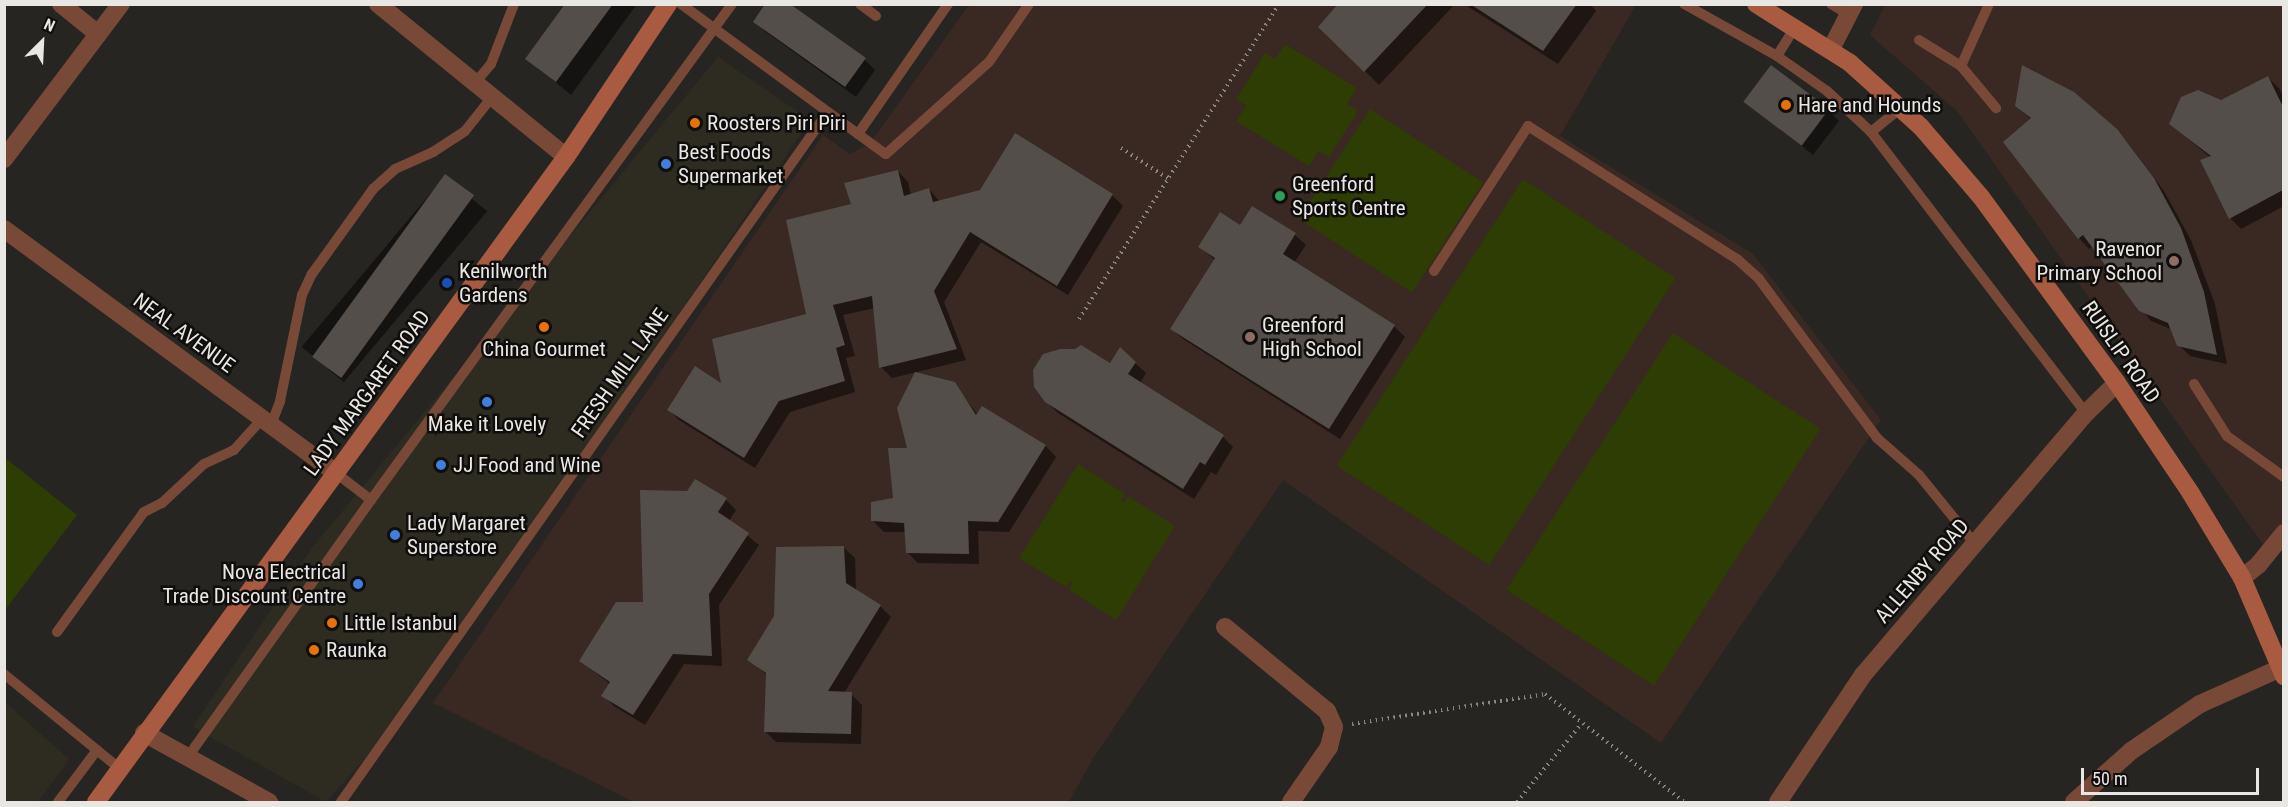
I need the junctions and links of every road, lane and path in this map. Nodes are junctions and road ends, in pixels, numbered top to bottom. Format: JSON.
{"nodes":[{"id":1,"x":61,"y":4,"type":"edge"},
{"id":2,"x":121,"y":4,"type":"edge"},
{"id":3,"x":378,"y":4,"type":"edge"},
{"id":4,"x":514,"y":4,"type":"edge"},
{"id":5,"x":668,"y":4,"type":"edge"},
{"id":6,"x":681,"y":4,"type":"edge"},
{"id":7,"x":732,"y":4,"type":"edge"},
{"id":8,"x":860,"y":4,"type":"edge"},
{"id":9,"x":948,"y":4,"type":"edge"},
{"id":10,"x":1029,"y":4,"type":"edge"},
{"id":11,"x":1279,"y":4,"type":"edge"},
{"id":12,"x":1684,"y":4,"type":"edge"},
{"id":13,"x":1756,"y":4,"type":"edge"},
{"id":14,"x":1831,"y":4,"type":"edge"},
{"id":15,"x":1989,"y":4,"type":"edge"},
{"id":16,"x":1852,"y":10,"type":"edge"},
{"id":17,"x":876,"y":16,"type":"dead end"},
{"id":18,"x":1795,"y":27,"type":"junction"},
{"id":19,"x":714,"y":29,"type":"junction"},
{"id":20,"x":98,"y":34,"type":"junction"},
{"id":21,"x":1920,"y":40,"type":"dead end"},
{"id":22,"x":1831,"y":49,"type":"junction"},
{"id":23,"x":1777,"y":56,"type":"junction"},
{"id":24,"x":1961,"y":66,"type":"junction"},
{"id":25,"x":475,"y":83,"type":"junction"},
{"id":26,"x":492,"y":97,"type":"junction"},
{"id":27,"x":1901,"y":108,"type":"junction"},
{"id":28,"x":1996,"y":108,"type":"dead end"},
{"id":29,"x":827,"y":113,"type":"junction"},
{"id":30,"x":1871,"y":132,"type":"junction"},
{"id":31,"x":858,"y":134,"type":"junction"},
{"id":32,"x":1121,"y":148,"type":"dead end"},
{"id":33,"x":566,"y":157,"type":"junction"},
{"id":34,"x":4,"y":159,"type":"edge"},
{"id":35,"x":1169,"y":178,"type":"junction"},
{"id":36,"x":4,"y":229,"type":"edge"},
{"id":37,"x":1434,"y":271,"type":"dead end"},
{"id":38,"x":1079,"y":319,"type":"dead end"},
{"id":39,"x":2117,"y":383,"type":"junction"},
{"id":40,"x":2194,"y":384,"type":"dead end"},
{"id":41,"x":2086,"y":413,"type":"junction"},
{"id":42,"x":267,"y":422,"type":"junction"},
{"id":43,"x":336,"y":474,"type":"junction"},
{"id":44,"x":2283,"y":477,"type":"edge"},
{"id":45,"x":371,"y":500,"type":"junction"},
{"id":46,"x":2283,"y":533,"type":"edge"},
{"id":47,"x":1975,"y":544,"type":"junction"},
{"id":48,"x":2242,"y":578,"type":"junction"},
{"id":49,"x":1225,"y":627,"type":"dead end"},
{"id":50,"x":57,"y":632,"type":"dead end"},
{"id":51,"x":2282,"y":672,"type":"edge"},
{"id":52,"x":4,"y":674,"type":"edge"},
{"id":53,"x":1582,"y":723,"type":"junction"},
{"id":54,"x":1334,"y":728,"type":"junction"},
{"id":55,"x":144,"y":733,"type":"junction"},
{"id":56,"x":97,"y":750,"type":"junction"},
{"id":57,"x":187,"y":758,"type":"junction"},
{"id":58,"x":120,"y":768,"type":"junction"},
{"id":59,"x":58,"y":802,"type":"edge"},
{"id":60,"x":96,"y":802,"type":"edge"},
{"id":61,"x":265,"y":802,"type":"edge"},
{"id":62,"x":341,"y":802,"type":"edge"},
{"id":63,"x":1292,"y":802,"type":"edge"},
{"id":64,"x":1518,"y":802,"type":"edge"},
{"id":65,"x":1684,"y":802,"type":"edge"},
{"id":66,"x":1778,"y":802,"type":"edge"},
{"id":67,"x":2074,"y":802,"type":"edge"}],
"edges":[{"from":1,"to":20,"type":"street"},
{"from":2,"to":20,"type":"street"},
{"from":3,"to":25,"type":"street"},
{"from":4,"to":25,"type":"lane"},
{"from":5,"to":33,"type":"street","name":"LADY MARGARET ROAD"},
{"from":6,"to":19,"type":"lane"},
{"from":7,"to":19,"type":"lane"},
{"from":8,"to":17,"type":"lane"},
{"from":9,"to":31,"type":"lane"},
{"from":10,"to":31,"type":"lane"},
{"from":11,"to":35,"type":"path"},
{"from":12,"to":23,"type":"lane"},
{"from":13,"to":18,"type":"street","name":"RUISLIP ROAD"},
{"from":14,"to":16,"type":"lane"},
{"from":15,"to":24,"type":"lane"},
{"from":16,"to":22,"type":"street"},
{"from":18,"to":22,"type":"street","name":"RUISLIP ROAD"},
{"from":18,"to":23,"type":"lane"},
{"from":19,"to":29,"type":"lane"},
{"from":19,"to":45,"type":"lane"},
{"from":20,"to":34,"type":"street"},
{"from":21,"to":24,"type":"lane"},
{"from":22,"to":27,"type":"street","name":"RUISLIP ROAD"},
{"from":23,"to":30,"type":"lane"},
{"from":24,"to":28,"type":"lane"},
{"from":25,"to":26,"type":"street"},
{"from":26,"to":33,"type":"street"},
{"from":26,"to":42,"type":"lane"},
{"from":27,"to":30,"type":"lane"},
{"from":27,"to":39,"type":"street","name":"RUISLIP ROAD"},
{"from":29,"to":31,"type":"lane"},
{"from":29,"to":62,"type":"lane","name":"FRESH MILL LANE"},
{"from":30,"to":41,"type":"lane"},
{"from":32,"to":35,"type":"path"},
{"from":33,"to":43,"type":"street","name":"LADY MARGARET ROAD"},
{"from":35,"to":38,"type":"path"},
{"from":36,"to":42,"type":"street","name":"NEAL AVENUE"},
{"from":37,"to":47,"type":"lane"},
{"from":39,"to":41,"type":"street","name":"ALLENBY ROAD"},
{"from":39,"to":48,"type":"street","name":"RUISLIP ROAD"},
{"from":40,"to":44,"type":"lane"},
{"from":41,"to":47,"type":"street","name":"ALLENBY ROAD"},
{"from":42,"to":43,"type":"street","name":"NEAL AVENUE"},
{"from":42,"to":50,"type":"lane"},
{"from":43,"to":45,"type":"lane"},
{"from":43,"to":55,"type":"street","name":"LADY MARGARET ROAD"},
{"from":45,"to":57,"type":"lane"},
{"from":46,"to":48,"type":"street"},
{"from":47,"to":66,"type":"street","name":"ALLENBY ROAD"},
{"from":48,"to":51,"type":"street","name":"RUISLIP ROAD"},
{"from":49,"to":54,"type":"street"},
{"from":51,"to":67,"type":"street"},
{"from":52,"to":56,"type":"lane"},
{"from":53,"to":54,"type":"path"},
{"from":53,"to":64,"type":"path"},
{"from":53,"to":65,"type":"path"},
{"from":54,"to":63,"type":"street"},
{"from":55,"to":57,"type":"street"},
{"from":55,"to":58,"type":"street","name":"LADY MARGARET ROAD"},
{"from":56,"to":58,"type":"lane"},
{"from":56,"to":59,"type":"lane"},
{"from":57,"to":61,"type":"street"},
{"from":58,"to":60,"type":"street","name":"LADY MARGARET ROAD"}]}
